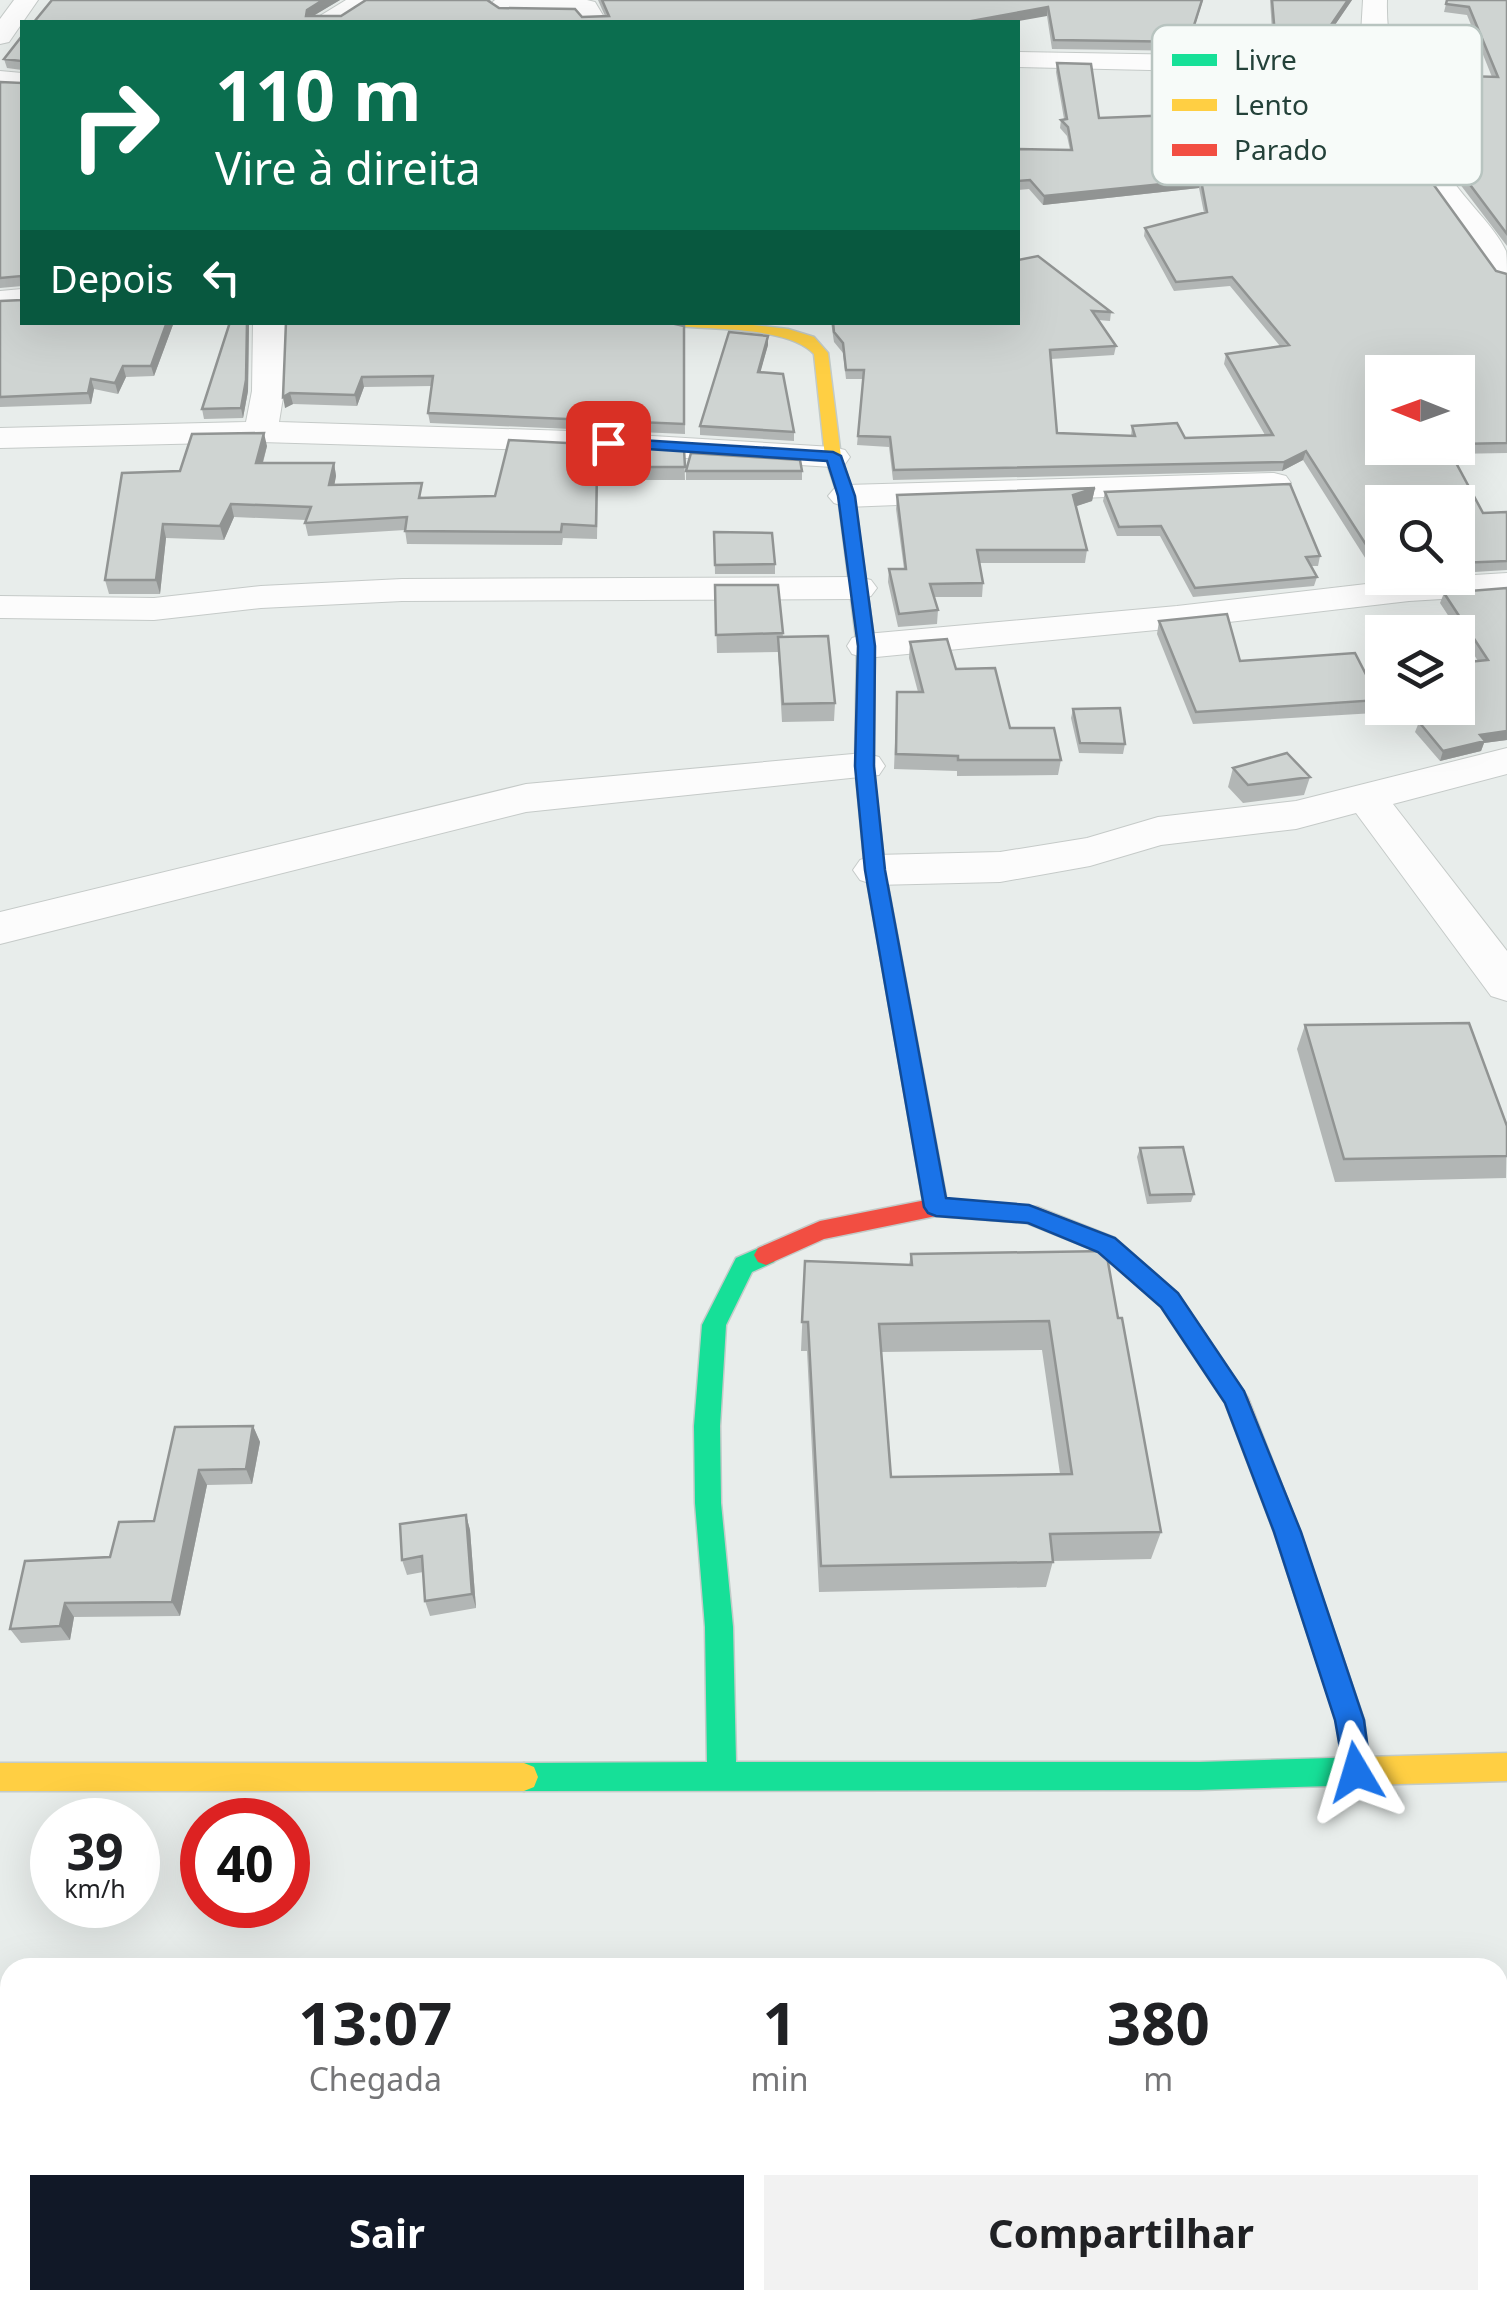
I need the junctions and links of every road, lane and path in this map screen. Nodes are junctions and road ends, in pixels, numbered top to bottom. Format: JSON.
{"nodes":[{"id":1,"x":26,"y":0,"type":"edge"},
{"id":2,"x":364,"y":0,"type":"edge"},
{"id":3,"x":1375,"y":0,"type":"edge"},
{"id":4,"x":500,"y":10,"type":"edge"},
{"id":5,"x":326,"y":20,"type":"edge"},
{"id":6,"x":594,"y":20,"type":"edge"},
{"id":7,"x":1374,"y":25,"type":"edge"},
{"id":8,"x":0,"y":37,"type":"edge"},
{"id":9,"x":1020,"y":60,"type":"edge"},
{"id":10,"x":1152,"y":62,"type":"edge"},
{"id":11,"x":1441,"y":185,"type":"edge"},
{"id":12,"x":1507,"y":272,"type":"edge"},
{"id":13,"x":269,"y":325,"type":"edge"},
{"id":14,"x":733,"y":325,"type":"edge"},
{"id":15,"x":788,"y":328,"type":"edge"},
{"id":16,"x":260,"y":432,"type":"junction"},
{"id":17,"x":0,"y":438,"type":"edge"},
{"id":18,"x":833,"y":456,"type":"junction"},
{"id":19,"x":1274,"y":484,"type":"edge"},
{"id":20,"x":846,"y":496,"type":"junction"},
{"id":21,"x":1507,"y":584,"type":"edge"},
{"id":22,"x":858,"y":588,"type":"junction"},
{"id":23,"x":0,"y":607,"type":"edge"},
{"id":24,"x":866,"y":646,"type":"junction"},
{"id":25,"x":1507,"y":761,"type":"edge"},
{"id":26,"x":864,"y":766,"type":"junction"},
{"id":27,"x":1368,"y":800,"type":"junction"},
{"id":28,"x":875,"y":870,"type":"junction"},
{"id":29,"x":0,"y":928,"type":"edge"},
{"id":30,"x":1507,"y":984,"type":"edge"},
{"id":31,"x":936,"y":1207,"type":"junction"},
{"id":32,"x":1507,"y":1767,"type":"edge"},
{"id":33,"x":1356,"y":1772,"type":"junction"},
{"id":34,"x":722,"y":1774,"type":"junction"},
{"id":35,"x":0,"y":1776,"type":"edge"}],
"edges":[{"from":1,"to":8,"type":"street"},
{"from":2,"to":5,"type":"street"},
{"from":3,"to":7,"type":"street"},
{"from":4,"to":6,"type":"street"},
{"from":9,"to":10,"type":"street"},
{"from":11,"to":12,"type":"street"},
{"from":13,"to":16,"type":"street"},
{"from":14,"to":15,"type":"street"},
{"from":15,"to":18,"type":"street"},
{"from":16,"to":17,"type":"street"},
{"from":16,"to":18,"type":"street"},
{"from":18,"to":20,"type":"street"},
{"from":19,"to":20,"type":"street"},
{"from":20,"to":22,"type":"street"},
{"from":21,"to":24,"type":"street"},
{"from":22,"to":23,"type":"street"},
{"from":22,"to":24,"type":"street"},
{"from":24,"to":26,"type":"street"},
{"from":25,"to":27,"type":"street"},
{"from":26,"to":28,"type":"street"},
{"from":26,"to":29,"type":"street"},
{"from":27,"to":28,"type":"street"},
{"from":27,"to":30,"type":"street"},
{"from":28,"to":31,"type":"street"},
{"from":31,"to":33,"type":"street"},
{"from":31,"to":34,"type":"street"},
{"from":32,"to":33,"type":"street"},
{"from":33,"to":34,"type":"street"},
{"from":34,"to":35,"type":"street"}]}
